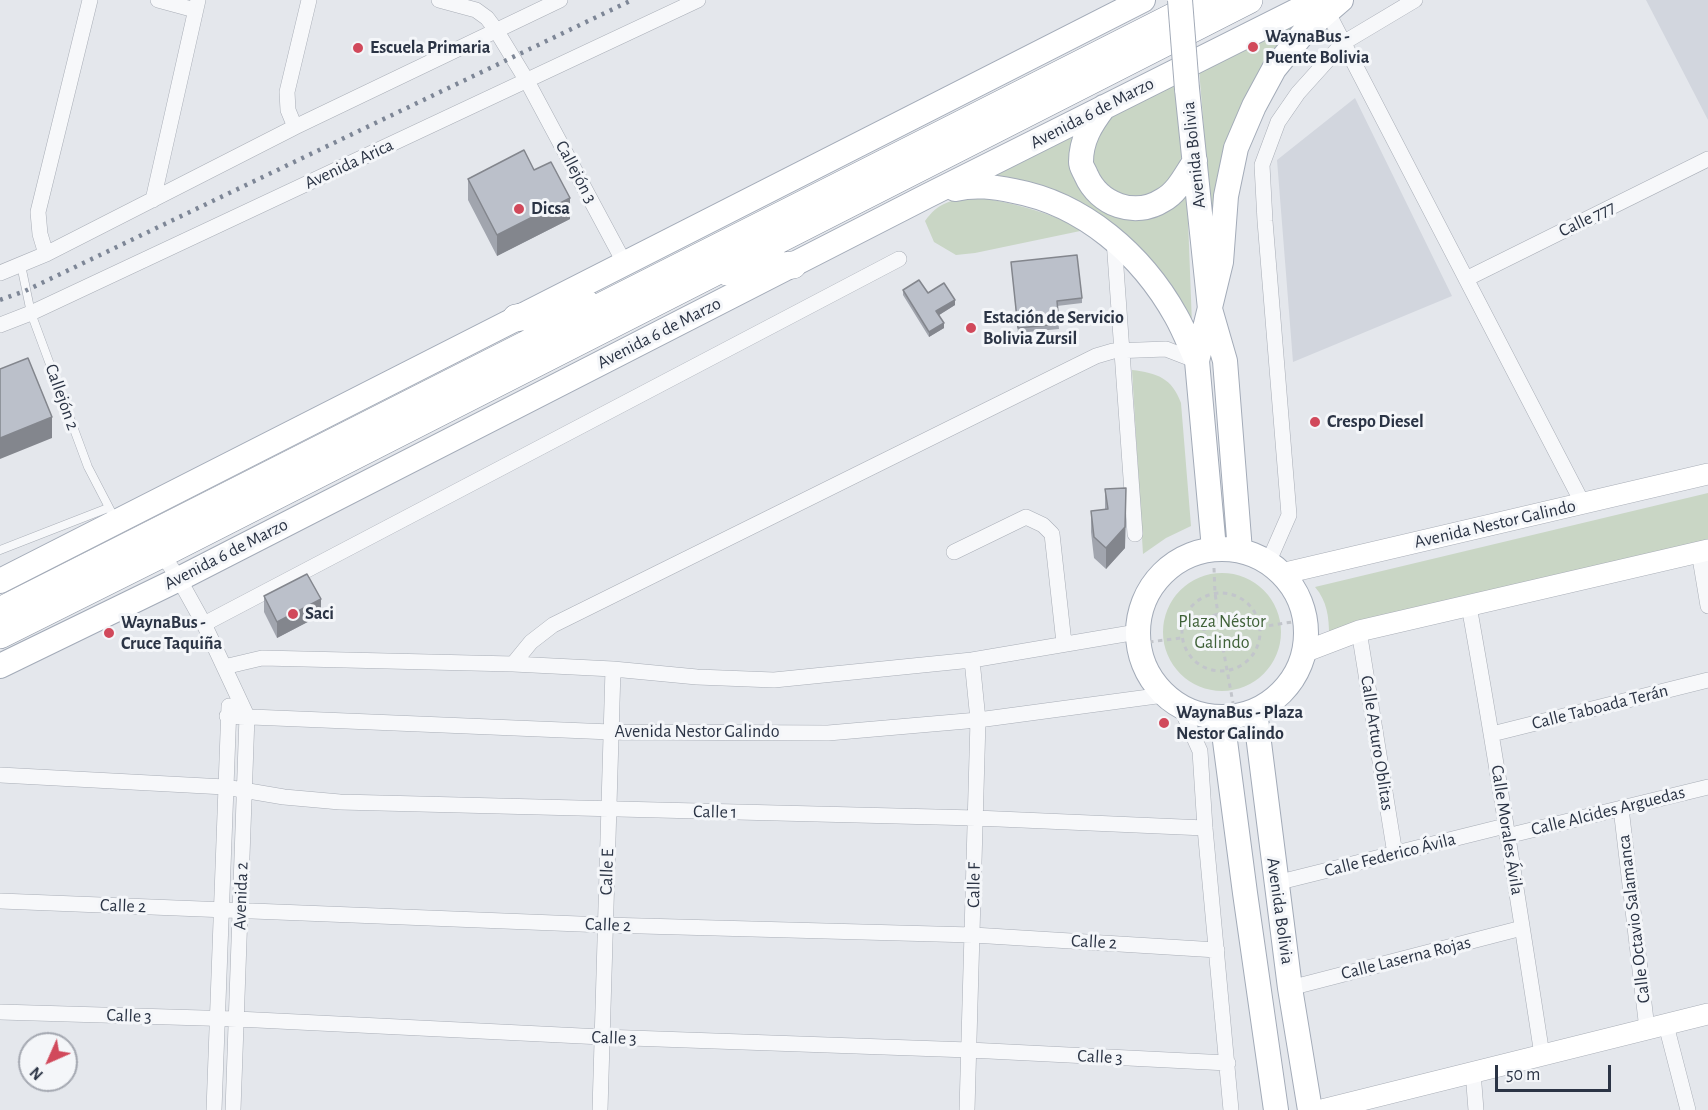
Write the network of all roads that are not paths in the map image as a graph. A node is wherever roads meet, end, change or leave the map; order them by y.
1 (90, 0) edge
2 (158, 0) edge
3 (309, 0) edge
4 (439, 0) edge
5 (560, 0) edge
6 (698, 0) edge
7 (1107, 0) edge
8 (1143, 0) edge
9 (1180, 0) edge
10 (1206, 0) edge
11 (1249, 0) edge
12 (1415, 0) edge
13 (1328, 4) edge
14 (196, 5) edge
15 (481, 6) edge
16 (496, 30) junction
17 (1071, 38) junction
18 (1343, 43) junction
19 (527, 81) junction
20 (1104, 107) junction
21 (295, 127) junction
22 (1708, 159) edge
23 (1195, 161) junction
24 (927, 196) junction
25 (153, 200) junction
26 (1114, 240) junction
27 (46, 254) junction
28 (899, 258) dead end
29 (625, 264) junction
30 (793, 265) junction
31 (21, 266) junction
32 (0, 273) edge
33 (711, 274) junction
34 (1466, 279) junction
35 (618, 298) junction
36 (1210, 309) junction
37 (31, 313) junction
38 (516, 318) junction
39 (0, 325) edge
40 (1122, 351) junction
41 (1197, 361) junction
42 (1708, 474) edge
43 (1583, 504) junction
44 (112, 516) junction
45 (1135, 534) dead end
46 (151, 548) junction
47 (1214, 549) junction
48 (0, 550) edge
49 (1240, 551) junction
50 (1704, 551) edge
51 (954, 552) dead end
52 (1275, 568) junction
53 (179, 579) junction
54 (0, 581) edge
55 (1469, 606) junction
56 (1708, 606) edge
57 (0, 611) edge
58 (204, 624) junction
59 (1359, 632) junction
60 (0, 634) edge
61 (1138, 638) junction
62 (1064, 643) junction
63 (1304, 652) junction
64 (972, 660) junction
65 (513, 664) junction
66 (0, 666) edge
67 (224, 667) junction
68 (613, 669) junction
69 (1708, 680) edge
70 (231, 685) junction
71 (1172, 700) junction
72 (1237, 715) junction
73 (227, 716) junction
74 (247, 716) junction
75 (978, 720) junction
76 (611, 732) junction
77 (1492, 734) junction
78 (0, 776) edge
79 (225, 787) junction
80 (1708, 787) edge
81 (244, 790) junction
82 (1621, 808) junction
83 (609, 809) junction
84 (975, 818) junction
85 (1205, 828) junction
86 (1506, 831) junction
87 (1395, 854) junction
88 (1276, 883) junction
89 (0, 901) edge
90 (221, 909) junction
91 (241, 910) junction
92 (605, 925) junction
93 (1522, 928) junction
94 (972, 935) junction
95 (1217, 950) junction
96 (1290, 988) junction
97 (0, 1012) edge
98 (1708, 1014) edge
99 (217, 1018) junction
100 (237, 1019) junction
101 (1657, 1027) junction
102 (602, 1037) junction
103 (969, 1050) junction
104 (1542, 1055) junction
105 (1228, 1063) junction
106 (1473, 1072) junction
107 (214, 1110) edge
108 (233, 1110) edge
109 (600, 1110) edge
110 (967, 1110) edge
111 (1231, 1110) edge
112 (1276, 1110) edge
113 (1310, 1110) edge
114 (1322, 1110) edge
115 (1476, 1110) edge
116 (1688, 1110) edge

1 - 27 street
2 - 14 street
3 - 21 street
4 - 15 street
5 - 16 street
6 - 19 street, Avenida Arica
7 - 17 main road
8 - 17 main road
9 - 23 main road, Avenida Bolivia, bridge
10 - 35 highway, Avenida 6 de Marzo
11 - 33 highway, Avenida 6 de Marzo
12 - 18 street
13 - 18 street
13 - 20 main road, Avenida 6 de Marzo
13 - 36 main road
14 - 25 street
15 - 16 street, Callejón 3
16 - 19 street, Callejón 3
16 - 21 street
17 - 29 main road
18 - 34 street
18 - 52 street
19 - 29 street, Callejón 3
19 - 37 street, Avenida Arica
20 - 23 main road
20 - 24 main road, Avenida 6 de Marzo
21 - 25 street
22 - 34 street, Calle 777
23 - 36 main road, Avenida Bolivia
24 - 26 main road
24 - 30 main road, Avenida 6 de Marzo
25 - 27 street
26 - 40 street
26 - 41 main road
27 - 31 street
28 - 58 street
29 - 38 main road
30 - 33 highway
30 - 53 main road, Avenida 6 de Marzo
31 - 32 street
31 - 37 lane, Callejón 2
33 - 46 highway, Avenida 6 de Marzo
34 - 43 street
35 - 38 highway
35 - 46 highway, Avenida 6 de Marzo
36 - 41 main road, Avenida Bolivia
36 - 49 main road, Avenida Bolivia
37 - 39 street, Avenida Arica
37 - 44 lane, Callejón 2
38 - 44 main road
40 - 41 street
40 - 45 street
40 - 65 street
41 - 47 main road, Avenida Bolivia
42 - 43 street, Avenida Nestor Galindo
43 - 52 street, Avenida Nestor Galindo
44 - 46 street, Avenida 2
44 - 48 lane
44 - 54 main road
46 - 53 street, Avenida 2
46 - 57 highway, Avenida 6 de Marzo
46 - 60 highway, Avenida 6 de Marzo
47 - 49 main road
47 - 61 main road
49 - 52 main road
50 - 55 street
50 - 56 street
51 - 62 street
52 - 63 main road
53 - 58 street, Avenida 2
53 - 66 main road, Avenida 6 de Marzo
55 - 59 street
55 - 77 street, Calle Morales Ávila
58 - 67 street, Avenida 2
59 - 63 street
59 - 87 street, Calle Arturo Oblitas
61 - 62 street
61 - 71 main road
62 - 64 street
63 - 72 main road
64 - 68 street
64 - 75 street, Calle F
65 - 67 street
65 - 68 street
67 - 70 street, Avenida 2
68 - 76 street, Calle E
69 - 77 street, Calle Taboada Terán
70 - 73 street, Avenida 2
70 - 74 street, Avenida 2
71 - 72 main road
71 - 75 street, Avenida Nestor Galindo
71 - 85 street
72 - 88 main road, Avenida Bolivia
72 - 112 main road, Avenida Bolivia
73 - 74 street, Avenida Nestor Galindo
73 - 79 street, Avenida 2
74 - 76 street, Avenida Nestor Galindo
74 - 81 street, Avenida 2
75 - 76 street, Avenida Nestor Galindo
75 - 84 street, Calle F
76 - 83 street, Calle E
77 - 86 street, Calle Morales Ávila
78 - 79 street, Calle 1
79 - 81 street, Calle 1
79 - 90 street, Avenida 2
80 - 82 street, Calle Alcides Arguedas
81 - 83 street, Calle 1
81 - 91 street, Avenida 2
82 - 86 street, Calle Alcides Arguedas
82 - 101 street, Calle Octavio Salamanca
83 - 84 street, Calle 1
83 - 92 street, Calle E
84 - 85 street, Calle 1
84 - 94 street, Calle F
85 - 95 street
86 - 87 street, Calle Federico Ávila
86 - 93 street, Calle Morales Ávila
87 - 88 street, Calle Federico Ávila
88 - 96 main road, Avenida Bolivia
89 - 90 street, Calle 2
90 - 91 street, Calle 2
90 - 99 street, Avenida 2
91 - 92 street, Calle 2
91 - 100 street, Avenida 2
92 - 94 street, Calle 2
92 - 102 street, Calle E
93 - 96 street, Calle Laserna Rojas
93 - 104 street, Calle Morales Ávila
94 - 95 street, Calle 2
94 - 103 street, Calle F
95 - 105 street
96 - 113 main road, Avenida Bolivia
97 - 99 street, Calle 3
98 - 101 street
99 - 100 street, Calle 3
99 - 107 street, Avenida 2
100 - 102 street, Calle 3
100 - 108 street, Avenida 2
101 - 104 street
101 - 116 street, Calle Octavio Salamanca
102 - 103 street, Calle 3
102 - 109 street, Calle E
103 - 105 street, Calle 3
103 - 110 street, Calle F
104 - 106 street
105 - 111 street
106 - 114 street
106 - 115 street

